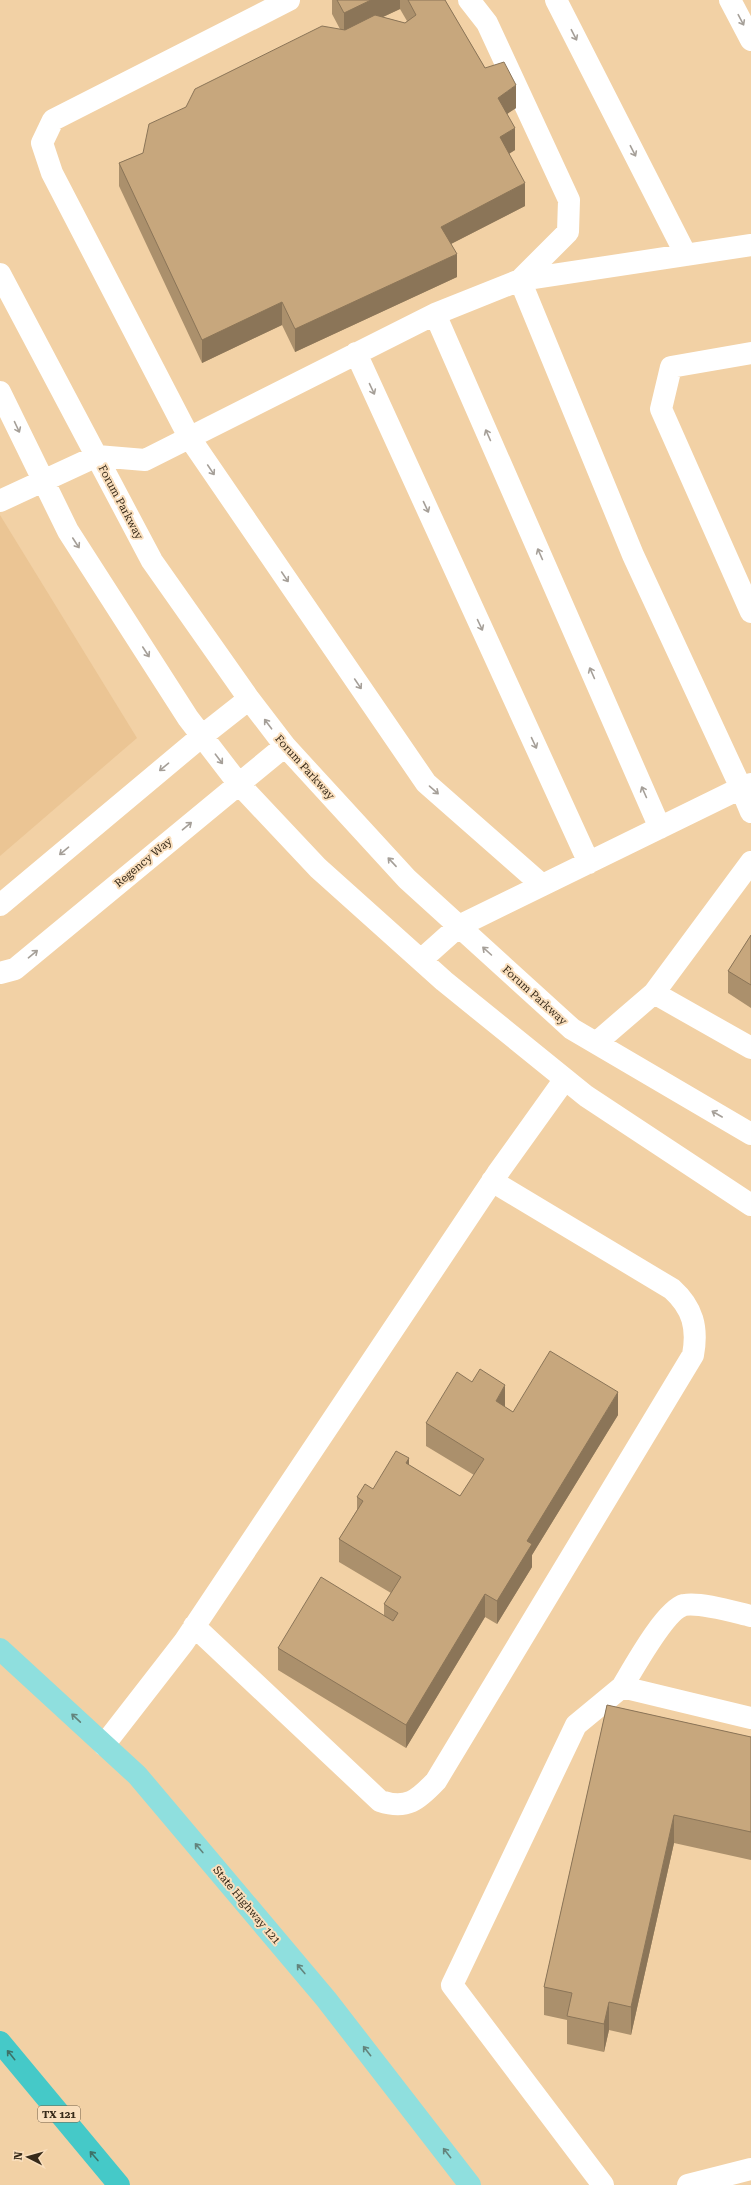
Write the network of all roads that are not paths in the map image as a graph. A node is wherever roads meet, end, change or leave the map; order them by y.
1 (289, 0) edge
2 (469, 0) edge
3 (556, 0) edge
4 (730, 0) edge
5 (751, 40) edge
6 (751, 245) edge
7 (686, 255) junction
8 (0, 274) edge
9 (520, 280) junction
10 (435, 314) junction
11 (356, 353) junction
12 (751, 353) edge
13 (0, 392) edge
14 (189, 438) junction
15 (97, 456) junction
16 (42, 481) junction
17 (0, 501) edge
18 (751, 612) edge
19 (249, 699) junction
20 (202, 736) junction
21 (285, 746) junction
22 (238, 784) junction
23 (746, 786) edge
24 (751, 812) edge
25 (660, 828) junction
26 (751, 862) edge
27 (589, 863) junction
28 (542, 885) junction
29 (0, 904) edge
30 (459, 926) junction
31 (421, 960) junction
32 (0, 973) edge
33 (654, 993) junction
34 (596, 1043) junction
35 (751, 1048) edge
36 (565, 1079) junction
37 (751, 1134) edge
38 (492, 1181) junction
39 (751, 1205) edge
40 (751, 1616) edge
41 (194, 1626) junction
42 (0, 1649) edge
43 (622, 1687) junction
44 (751, 1718) edge
45 (104, 1745) junction
46 (0, 2042) edge
47 (751, 2169) edge
48 (119, 2185) edge
49 (470, 2185) edge
50 (603, 2185) edge
51 (688, 2185) edge

1 - 14 street
2 - 9 street
3 -> 7 street
4 -> 5 street
6 - 7 street
7 - 9 street
8 - 15 street, Forum Parkway
9 - 10 street
9 - 23 street
10 - 11 street
25 -> 10 street
11 - 14 street
11 -> 27 street
12 - 18 street
13 -> 16 street
14 - 15 street
14 -> 28 street
15 - 16 street
15 - 19 street, Forum Parkway
16 - 17 street
16 -> 20 street
19 - 20 street
21 -> 19 street, Forum Parkway
20 -> 22 street
20 -> 29 street
21 - 22 street, Regency Way
30 -> 21 street, Forum Parkway
22 - 31 street
32 -> 22 street, Regency Way
23 - 24 street
23 - 25 street
25 - 27 street
26 - 33 street
27 - 28 street
28 - 30 street
30 - 31 street
34 -> 30 street, Forum Parkway
31 - 36 street
33 - 34 street
33 - 35 street
37 -> 34 street, Forum Parkway
36 - 38 street
36 - 39 street
38 - 41 street
38 - 41 street
40 - 43 street
41 - 45 street
45 -> 42 main road, State Highway 121
43 - 44 street
43 - 50 street
49 -> 45 main road, State Highway 121
48 -> 46 highway, TX 121
47 - 51 street

